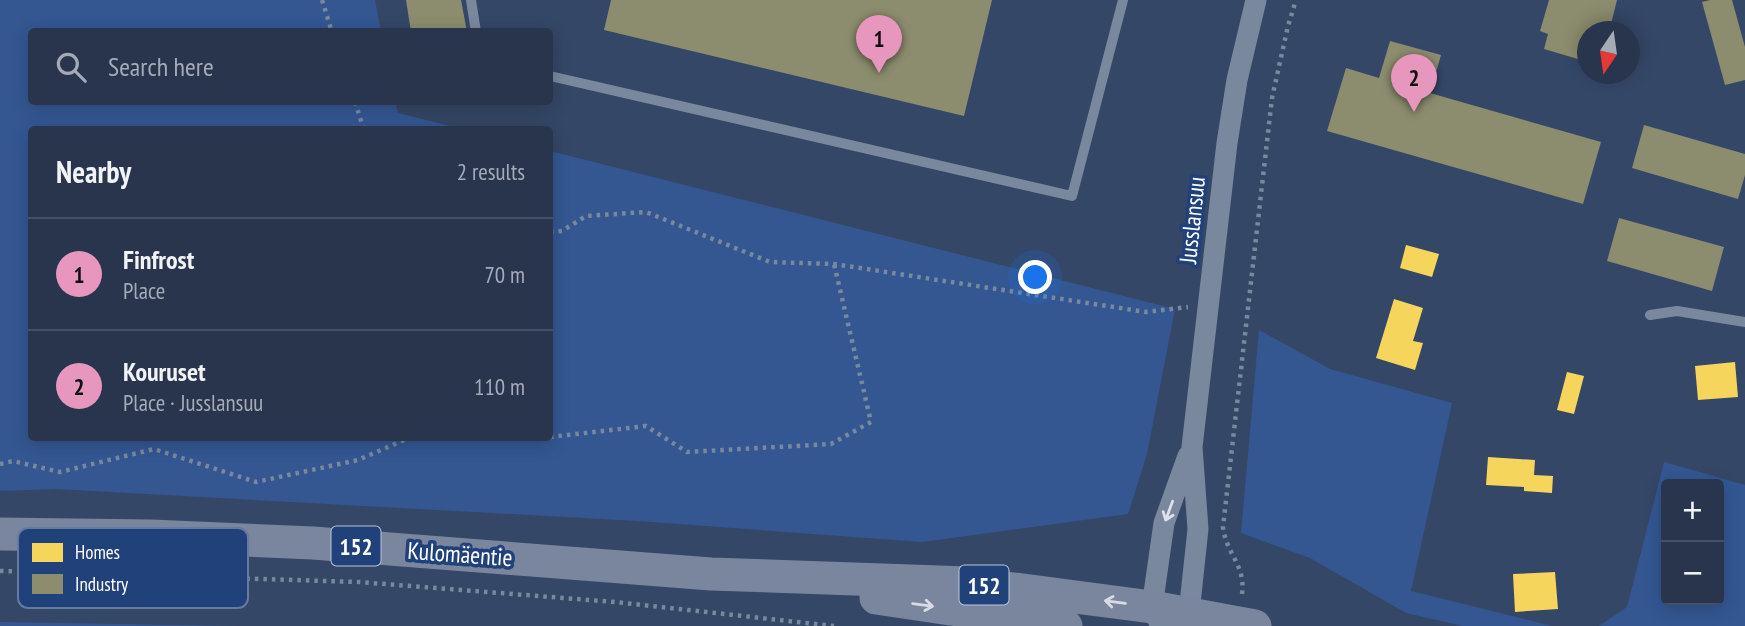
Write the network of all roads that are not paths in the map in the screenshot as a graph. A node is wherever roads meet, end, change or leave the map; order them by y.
1 (471, 0) edge
2 (1123, 0) edge
3 (1256, 0) edge
4 (476, 28) edge
5 (553, 77) edge
6 (1650, 314) dead end
7 (1745, 322) edge
8 (1192, 447) junction
9 (0, 534) edge
10 (18, 534) edge
11 (248, 540) edge
12 (710, 573) junction
13 (1170, 618) edge
14 (1246, 624) edge
15 (1066, 626) edge

1 - 4 lane
2 - 5 lane
3 - 8 street, Jusslansuu
6 - 7 lane
8 - 13 street, Jusslansuu
8 -> 13 street, Jusslansuu
9 - 10 main road, Kulomäentie / 152
11 - 12 main road, Kulomäentie / 152
13 -> 12 main road, Kulomäentie / 152
12 -> 15 main road, Kulomäentie / 152
13 - 14 main road, Kulomäentie / 152

